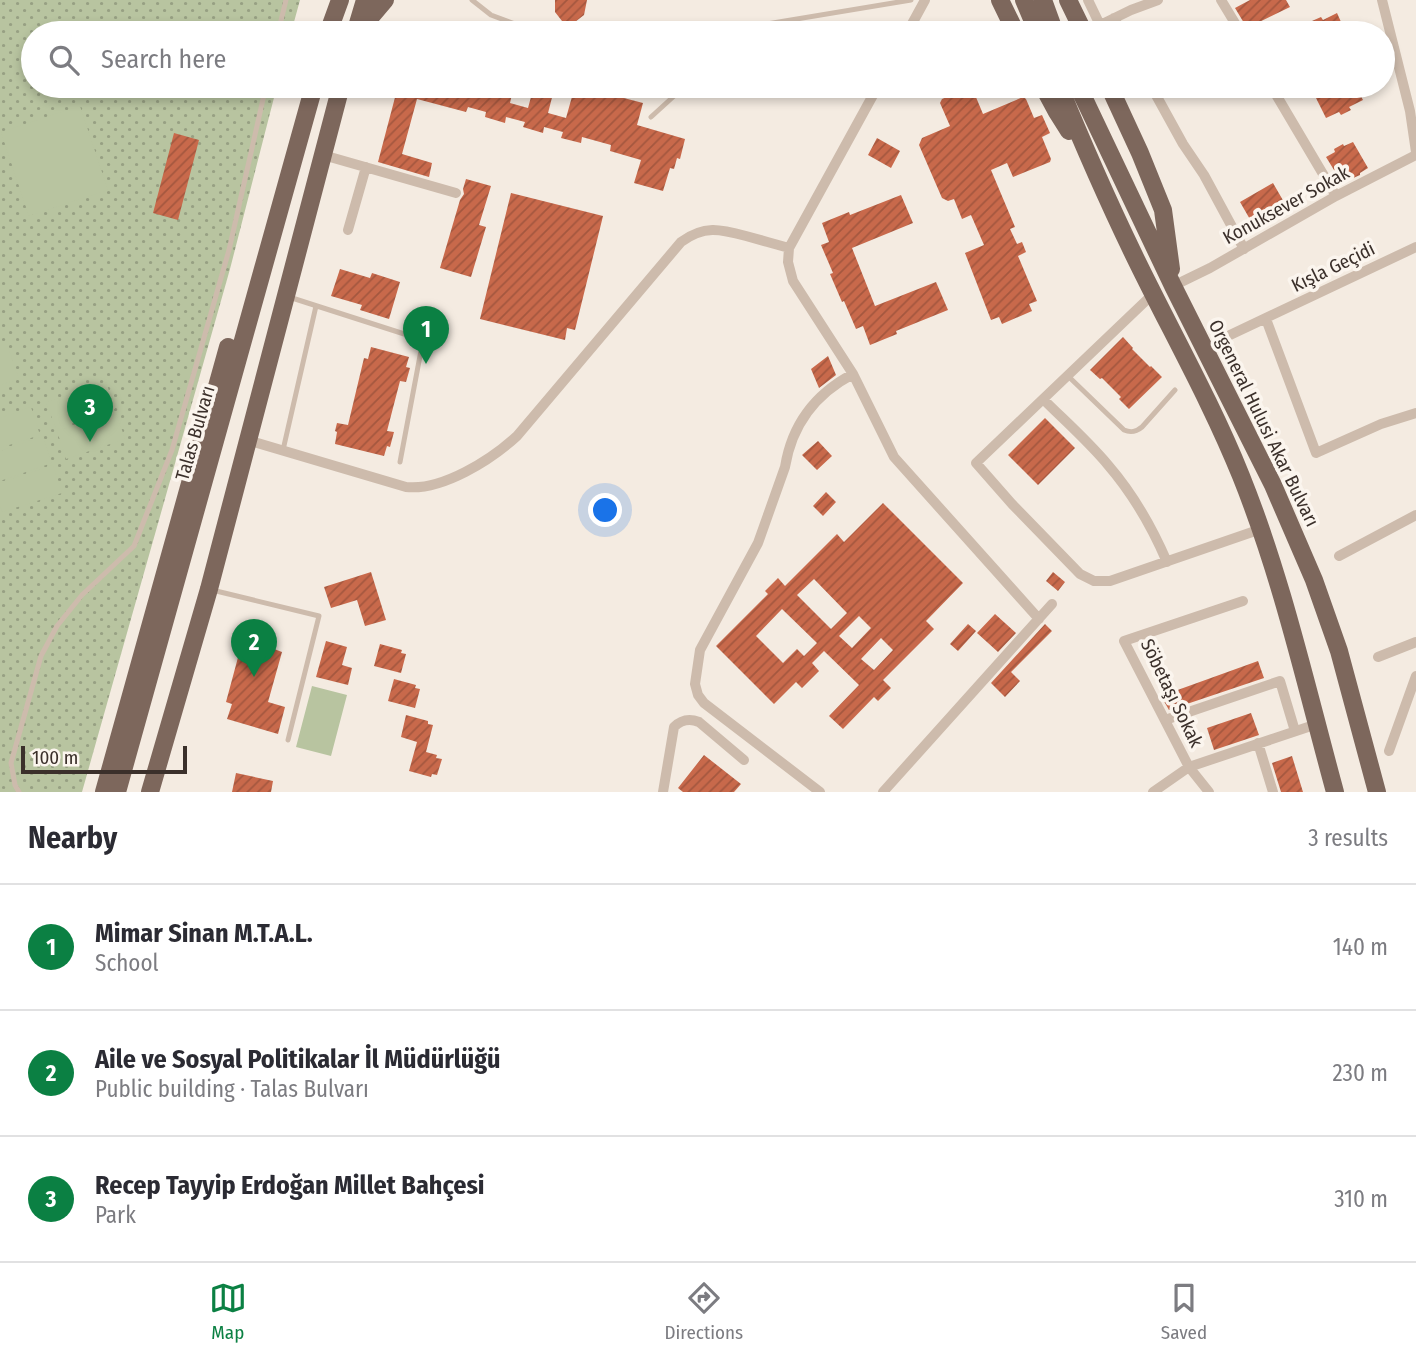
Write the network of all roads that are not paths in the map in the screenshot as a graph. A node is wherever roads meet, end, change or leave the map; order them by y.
1 (286, 0) edge
2 (337, 0) edge
3 (365, 0) edge
4 (385, 0) edge
5 (472, 0) edge
6 (911, 0) edge
7 (925, 0) edge
8 (1000, 0) edge
9 (1024, 0) edge
10 (1043, 0) edge
11 (1068, 0) edge
12 (1087, 0) edge
13 (1158, 0) edge
14 (1222, 0) edge
15 (1382, 0) edge
16 (1114, 18) junction
17 (281, 21) edge
18 (332, 21) edge
19 (359, 21) edge
20 (367, 21) edge
21 (507, 21) edge
22 (793, 21) edge
23 (914, 21) edge
24 (1010, 21) edge
25 (1033, 21) edge
26 (1051, 21) edge
27 (1083, 21) edge
28 (1088, 21) edge
29 (1108, 21) edge
30 (1116, 21) edge
31 (1234, 21) edge
32 (1388, 21) edge
33 (1395, 46) edge
34 (264, 98) edge
35 (311, 98) edge
36 (338, 98) edge
37 (672, 98) edge
38 (871, 98) edge
39 (1049, 98) edge
40 (1064, 98) edge
41 (1084, 98) edge
42 (1115, 98) edge
43 (1158, 98) edge
44 (1278, 98) edge
45 (1413, 109) edge
46 (651, 117) dead end
47 (302, 129) junction
48 (1416, 154) edge
49 (323, 155) junction
50 (1092, 166) junction
51 (366, 167) junction
52 (456, 192) dead end
53 (1336, 196) junction
54 (348, 230) dead end
55 (1416, 247) edge
56 (789, 248) junction
57 (1244, 249) junction
58 (1174, 286) junction
59 (1154, 293) junction
60 (286, 297) junction
61 (316, 306) junction
62 (1266, 319) junction
63 (1230, 335) dead end
64 (853, 374) junction
65 (1068, 376) junction
66 (1175, 390) dead end
67 (1043, 399) junction
68 (1416, 413) edge
69 (247, 440) junction
70 (283, 450) junction
71 (400, 462) dead end
72 (1416, 515) edge
73 (1261, 529) junction
74 (1339, 556) dead end
75 (1167, 562) junction
76 (209, 589) junction
77 (1243, 601) dead end
78 (1052, 604) dead end
79 (1039, 619) junction
80 (1416, 642) edge
81 (1378, 657) dead end
82 (1416, 676) edge
83 (1165, 720) junction
84 (1317, 724) junction
85 (1295, 731) junction
86 (288, 740) dead end
87 (1258, 743) junction
88 (1389, 751) dead end
89 (744, 760) dead end
90 (1189, 767) junction
91 (19, 792) edge
92 (104, 792) edge
93 (117, 792) edge
94 (150, 792) edge
95 (663, 792) edge
96 (820, 792) edge
97 (883, 792) edge
98 (1153, 792) edge
99 (1209, 792) edge
100 (1273, 792) edge
101 (1335, 792) edge
102 (1377, 792) edge

1 - 17 lane
2 - 18 main road
3 - 19 main road
4 - 20 main road
5 - 21 lane
6 - 22 lane
7 - 23 street
8 - 24 main road
9 - 25 main road
10 - 26 main road
11 - 27 main road
12 - 28 street
13 - 16 street
14 - 31 street
15 - 32 street
16 - 29 street
16 - 30 street
33 - 45 street
34 - 91 lane
35 - 47 main road, Talas Bulvarı
36 - 49 main road
37 - 46 lane
38 - 56 street
39 - 50 main road
40 - 50 main road
41 - 58 main road, Orgeneral Hulusi Akar Bulvarı
42 - 58 main road
43 - 57 street
44 - 53 street
45 - 48 street
47 - 92 main road
47 - 93 main road, Talas Bulvarı
48 - 53 street, Konuksever Sokak
49 - 51 street
49 - 60 main road
50 - 59 main road
51 - 52 street
51 - 54 street
53 - 57 street, Konuksever Sokak
55 - 62 street, Kışla Geçidi
56 - 64 street
56 - 70 street
57 - 58 street, Konuksever Sokak
58 - 102 main road, Orgeneral Hulusi Akar Bulvarı
59 - 65 street
59 - 73 main road
60 - 61 lane
60 - 69 main road
61 - 70 lane
61 - 71 lane
62 - 63 street, Kışla Geçidi
62 - 68 street
64 - 79 street
64 - 96 street
65 - 66 lane
65 - 67 street
67 - 75 street
67 - 75 street
69 - 70 street
69 - 76 main road
72 - 74 street
73 - 75 street
73 - 84 main road
76 - 86 lane
76 - 94 main road
77 - 83 street, Söbetaşı Sokak
78 - 79 street
79 - 97 street
80 - 81 street
82 - 88 street
83 - 85 street
83 - 90 street, Söbetaşı Sokak
84 - 85 street
84 - 101 main road
85 - 87 street
87 - 90 street
87 - 100 street
89 - 95 street
90 - 98 street
90 - 99 street, Söbetaşı Sokak

